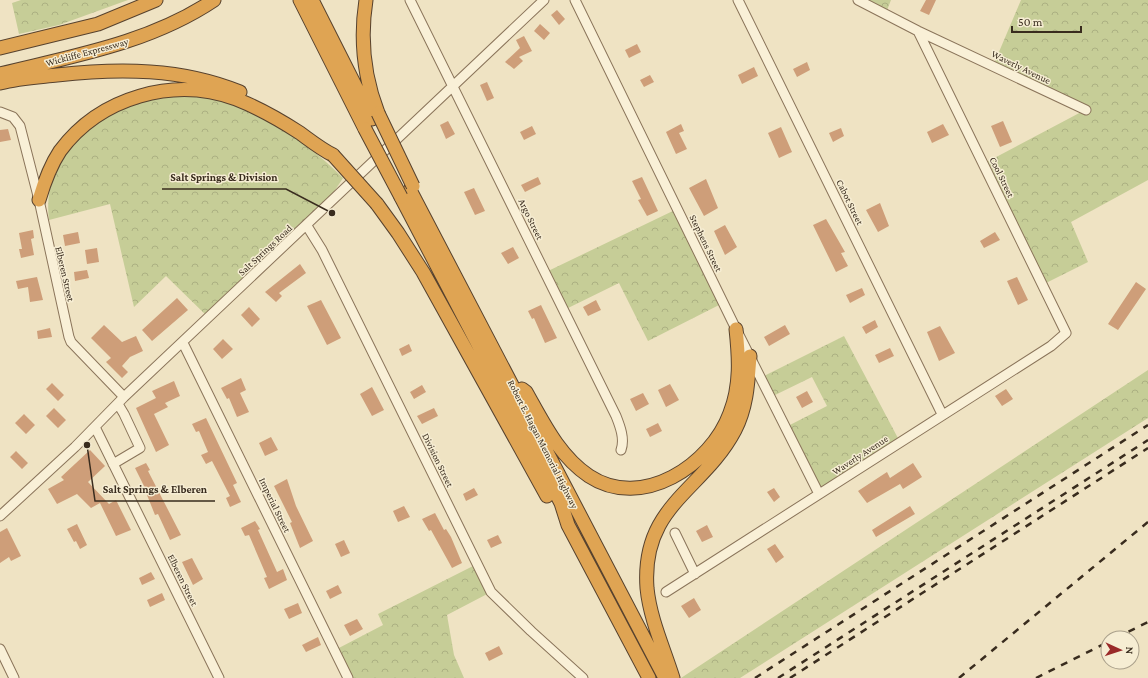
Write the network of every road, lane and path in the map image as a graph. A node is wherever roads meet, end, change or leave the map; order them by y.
1 (138, 0) edge
2 (156, 0) edge
3 (214, 0) edge
4 (300, 0) edge
5 (312, 0) edge
6 (366, 0) edge
7 (410, 0) edge
8 (544, 0) edge
9 (575, 0) edge
10 (738, 0) edge
11 (858, 0) edge
12 (918, 31) junction
13 (63, 33) junction
14 (0, 48) edge
15 (0, 74) edge
16 (0, 83) edge
17 (453, 86) junction
18 (1086, 110) dead end
19 (0, 112) edge
20 (372, 120) junction
21 (333, 155) junction
22 (408, 191) junction
23 (39, 200) junction
24 (307, 226) junction
25 (736, 329) junction
26 (1066, 334) joint
27 (183, 343) junction
28 (750, 356) junction
29 (510, 381) junction
30 (124, 397) junction
31 (118, 404) junction
32 (942, 414) junction
33 (94, 427) junction
34 (621, 450) dead end
35 (113, 464) junction
36 (819, 494) junction
37 (0, 516) edge
38 (568, 525) junction
39 (675, 533) dead end
40 (695, 574) junction
41 (666, 592) dead end
42 (0, 649) edge
43 (14, 678) edge
44 (219, 678) edge
45 (348, 678) edge
46 (583, 678) edge
47 (649, 678) edge
48 (670, 678) edge

1 - 13 highway
2 - 13 highway
3 - 15 highway, Wickliffe Expressway
4 - 20 highway
5 - 20 highway
6 - 20 highway
7 - 17 street, Argo Street
8 - 17 street, Salt Springs Road
9 - 25 street, Stephens Street
10 - 32 street, Cabot Street
11 - 12 street, Waverly Avenue
12 - 18 street, Waverly Avenue
12 - 26 street, Cool Street
13 - 14 highway
16 - 21 highway
17 - 24 street, Salt Springs Road
17 - 34 street, Argo Street
19 - 23 street, Elberen Street
20 - 22 highway, bridge
20 - 22 highway, bridge
21 - 23 highway
21 - 38 highway, bridge
22 - 29 highway, Robert E. Hagan Memorial Highway
22 - 38 highway
23 - 30 street, Elberen Street
24 - 27 street, Salt Springs Road
24 - 46 street, Division Street
25 - 28 street, Stephens Street
25 - 29 highway
26 - 32 street, Waverly Avenue
27 - 30 street, Salt Springs Road
27 - 45 street, Imperial Street
28 - 36 street, Stephens Street
28 - 48 highway
29 - 48 highway, Robert E. Hagan Memorial Highway
30 - 31 street, Salt Springs Road
31 - 33 street, Salt Springs Road
31 - 35 street
32 - 36 street, Waverly Avenue
33 - 35 street, Elberen Street
33 - 37 street, Salt Springs Road
35 - 44 street, Elberen Street
36 - 40 street, Waverly Avenue
38 - 47 highway, Robert E. Hagan Memorial Highway
39 - 40 street
40 - 41 street, Waverly Avenue
42 - 43 street

